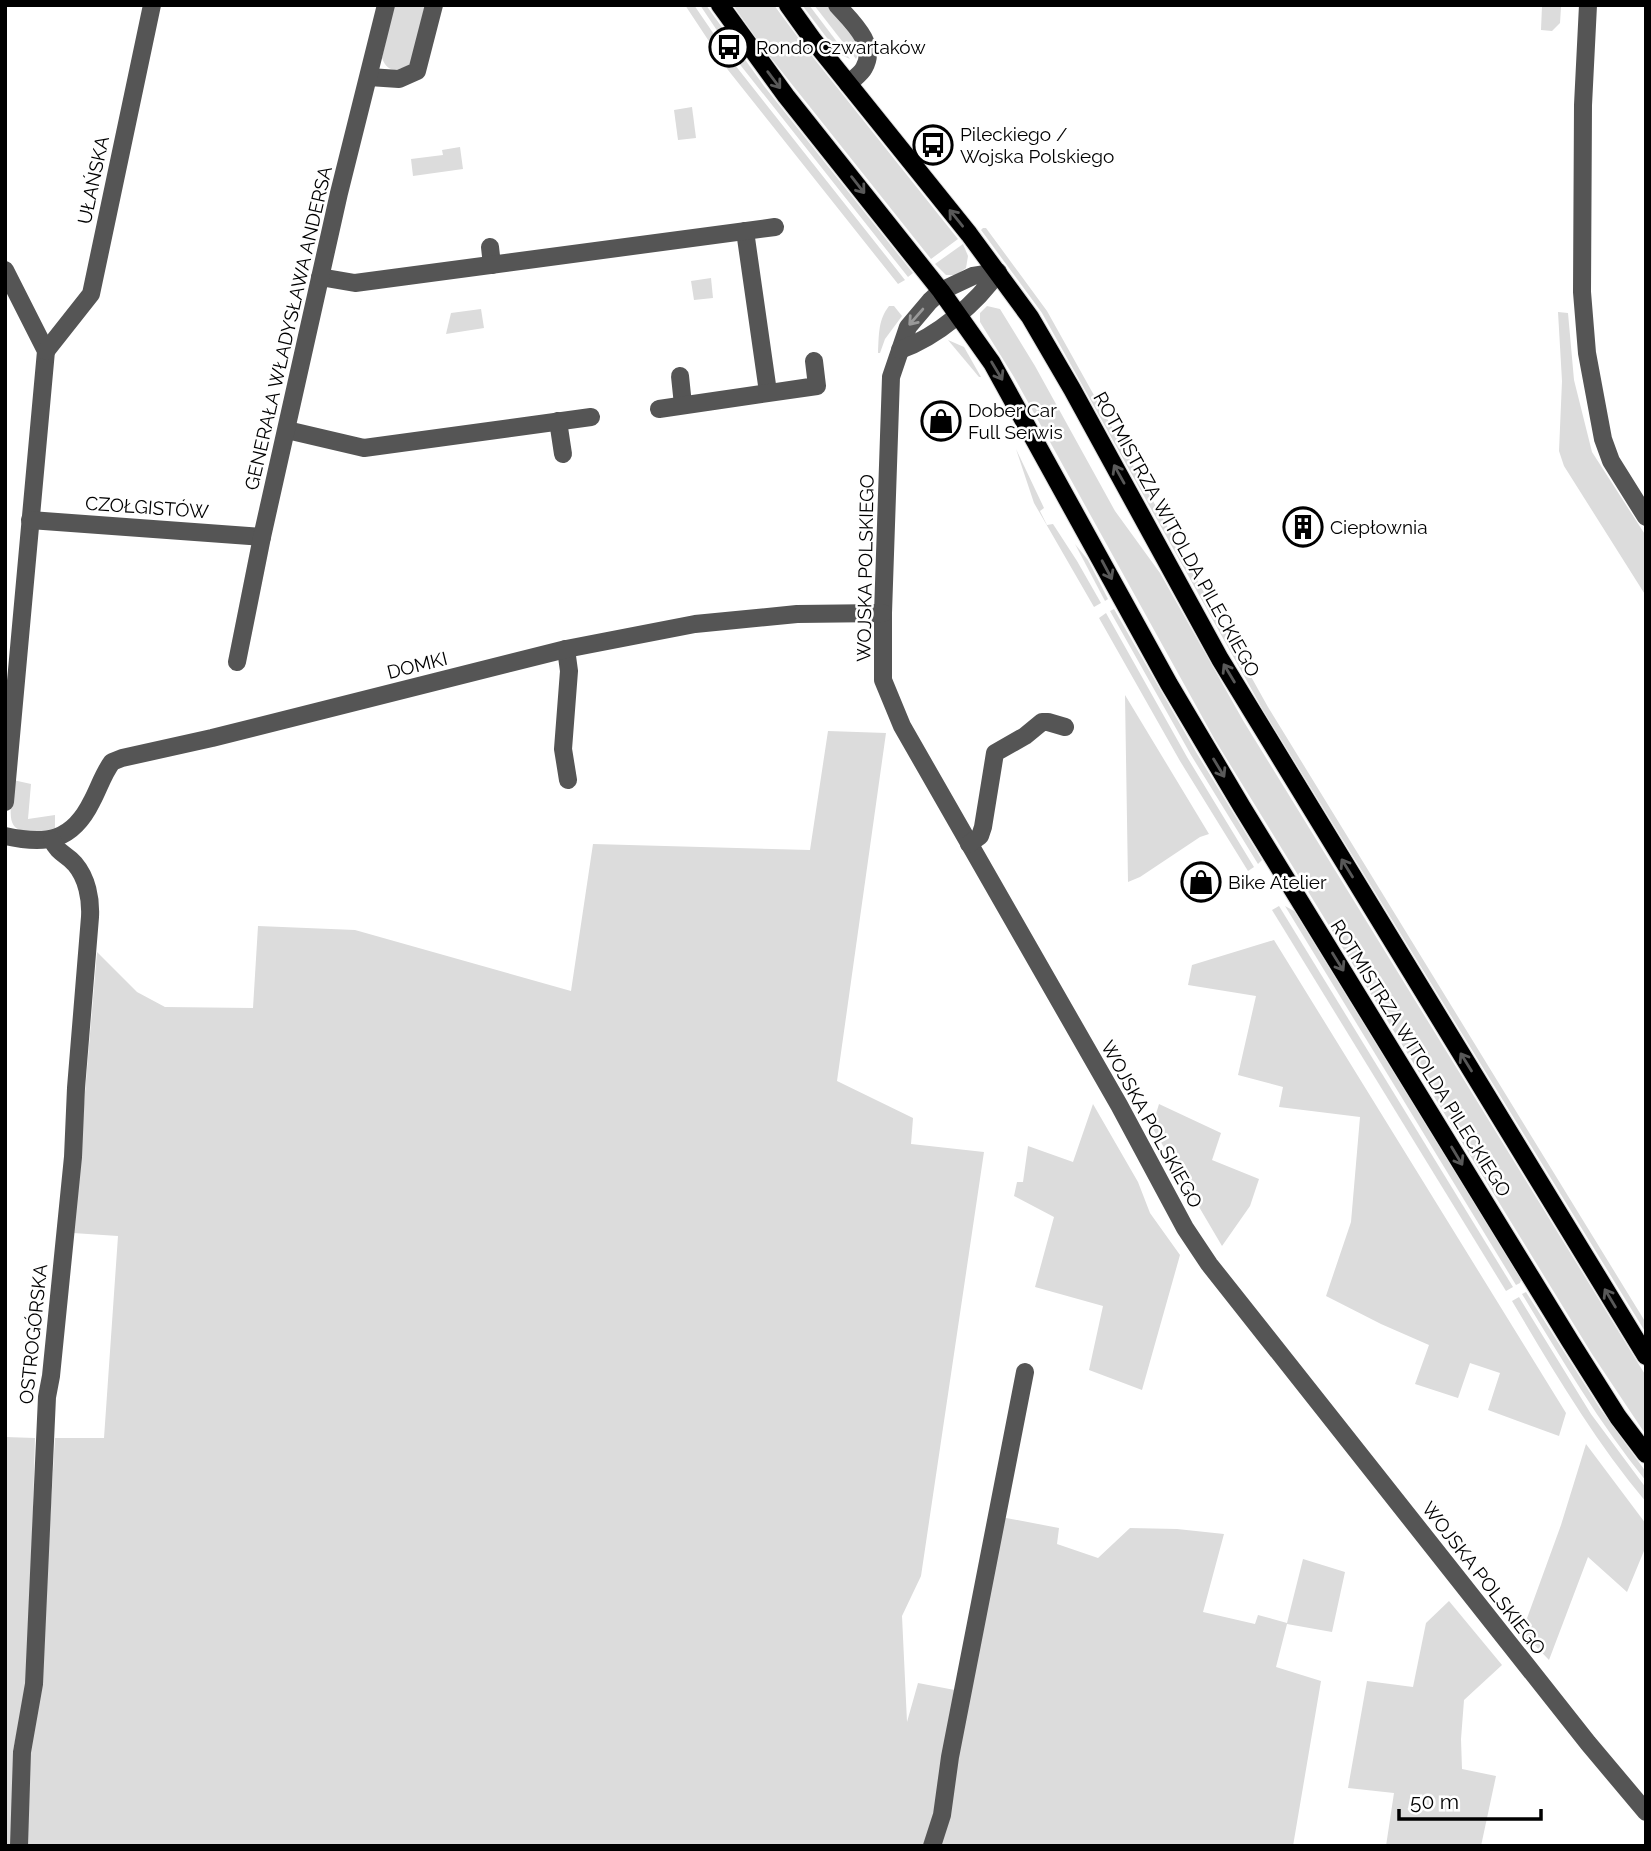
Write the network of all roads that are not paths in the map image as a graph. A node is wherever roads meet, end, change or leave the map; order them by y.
1 (152, 5) edge
2 (386, 5) edge
3 (434, 5) edge
4 (720, 5) edge
5 (788, 5) edge
6 (837, 5) edge
7 (1588, 5) edge
8 (369, 78) junction
9 (848, 83) junction
10 (775, 227) dead end
11 (745, 231) junction
12 (5, 270) edge
13 (998, 272) junction
14 (320, 277) junction
15 (941, 291) junction
16 (959, 315) junction
17 (900, 349) junction
18 (46, 351) junction
19 (814, 361) dead end
20 (680, 376) dead end
21 (768, 392) junction
22 (683, 405) junction
23 (659, 409) dead end
24 (591, 417) dead end
25 (558, 421) junction
26 (287, 430) junction
27 (563, 454) dead end
28 (1646, 517) edge
29 (30, 520) junction
30 (262, 537) junction
31 (883, 613) junction
32 (566, 649) junction
33 (237, 662) dead end
34 (1065, 727) dead end
35 (568, 780) dead end
36 (5, 802) edge
37 (5, 836) edge
38 (52, 840) junction
39 (969, 844) junction
40 (1646, 1356) edge
41 (1025, 1371) dead end
42 (1646, 1454) edge
43 (1646, 1812) edge
44 (19, 1846) edge
45 (932, 1846) edge

1 - 18 street, UŁAŃSKA
2 - 8 street, GENERAŁA WŁADYSŁAWA ANDERSA
3 - 8 street
4 -> 15 main road
5 - 9 main road
6 - 9 street
7 - 28 street
8 - 14 street, GENERAŁA WŁADYSŁAWA ANDERSA
13 -> 9 main road
10 - 11 street
11 - 14 street
11 - 21 street
12 - 18 street
13 - 15 street, WOJSKA POLSKIEGO
13 - 16 street
40 -> 13 main road, ROTMISTRZA WITOLDA PILECKIEGO
14 - 26 street, GENERAŁA WŁADYSŁAWA ANDERSA
15 - 16 main road
15 -> 17 street, WOJSKA POLSKIEGO
16 - 17 street
16 -> 42 main road, ROTMISTRZA WITOLDA PILECKIEGO
17 - 31 street, WOJSKA POLSKIEGO
18 - 29 street
19 - 21 street
20 - 22 street
21 - 22 street
22 - 23 street
24 - 25 street
25 - 26 street
25 - 27 street
26 - 30 street, GENERAŁA WŁADYSŁAWA ANDERSA
29 - 30 street, CZOŁGISTÓW
29 - 36 street
30 - 33 street, GENERAŁA WŁADYSŁAWA ANDERSA
31 - 32 street, DOMKI
31 - 39 street, WOJSKA POLSKIEGO
32 - 35 street
32 - 38 street, DOMKI
34 - 39 street
37 - 38 street
38 - 44 street, OSTROGÓRSKA
39 - 43 street, WOJSKA POLSKIEGO
41 - 45 street

